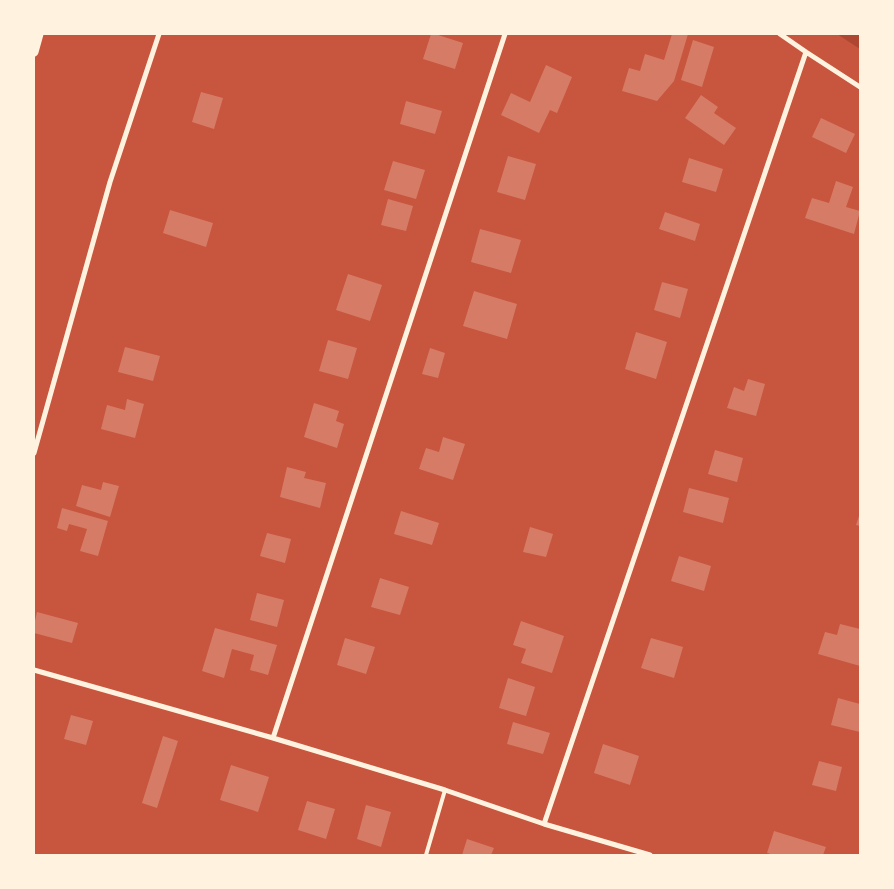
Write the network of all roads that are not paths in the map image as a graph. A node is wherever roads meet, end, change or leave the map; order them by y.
1 (39, 34) edge
2 (159, 34) edge
3 (504, 34) edge
4 (780, 34) edge
5 (34, 52) edge
6 (806, 52) junction
7 (860, 87) edge
8 (34, 453) edge
9 (34, 670) edge
10 (273, 738) junction
11 (445, 790) junction
12 (544, 824) junction
13 (426, 855) edge
14 (650, 855) edge

1 - 5 street
2 - 8 street
3 - 10 street
4 - 6 street
6 - 7 street
6 - 12 street
9 - 10 street
10 - 11 street
11 - 12 street
11 - 13 lane
12 - 14 street

